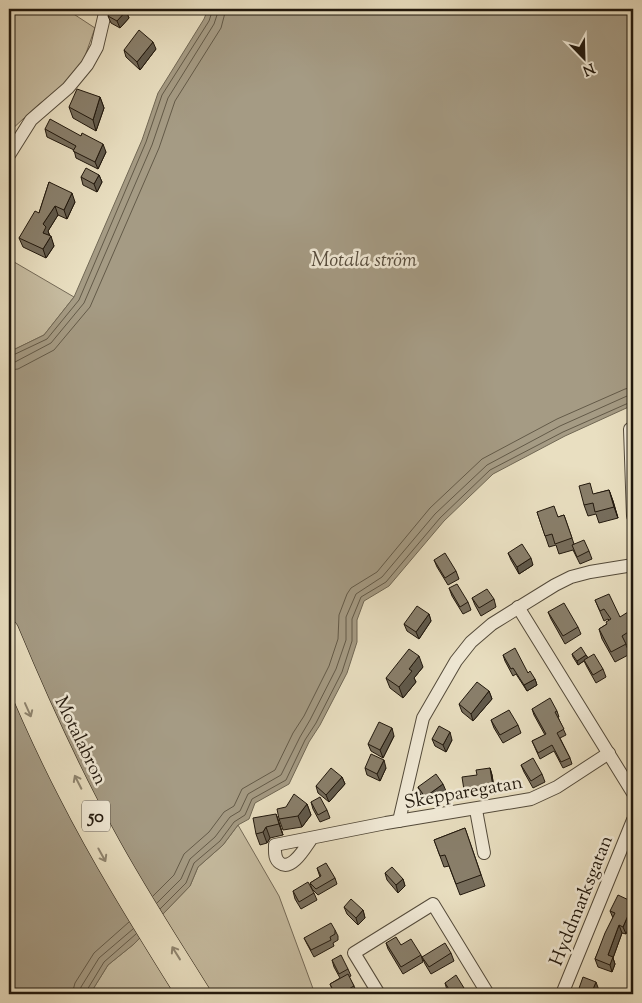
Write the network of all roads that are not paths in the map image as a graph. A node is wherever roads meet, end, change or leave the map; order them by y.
1 (106, 9) edge
2 (9, 155) edge
3 (630, 429) dead end
4 (633, 516) edge
5 (633, 565) edge
6 (518, 607) junction
7 (9, 629) edge
8 (9, 666) edge
9 (609, 753) junction
10 (633, 793) edge
11 (476, 810) junction
12 (633, 820) edge
13 (399, 821) junction
14 (312, 838) dead end
15 (484, 853) dead end
16 (185, 994) edge
17 (202, 994) edge
18 (379, 994) edge
19 (488, 994) edge
20 (562, 994) edge

1 - 2 street
3 - 4 street
5 - 6 street
6 - 9 street
6 - 13 street
17 -> 7 highway, Motalabron / 50
8 -> 16 highway, Motalabron / 50
9 - 10 street
9 - 11 street, Skepparegatan
11 - 13 street, Skepparegatan
11 - 15 street
12 - 20 street, Hyddmarksgatan
13 - 14 street, Skepparegatan
18 - 19 street

